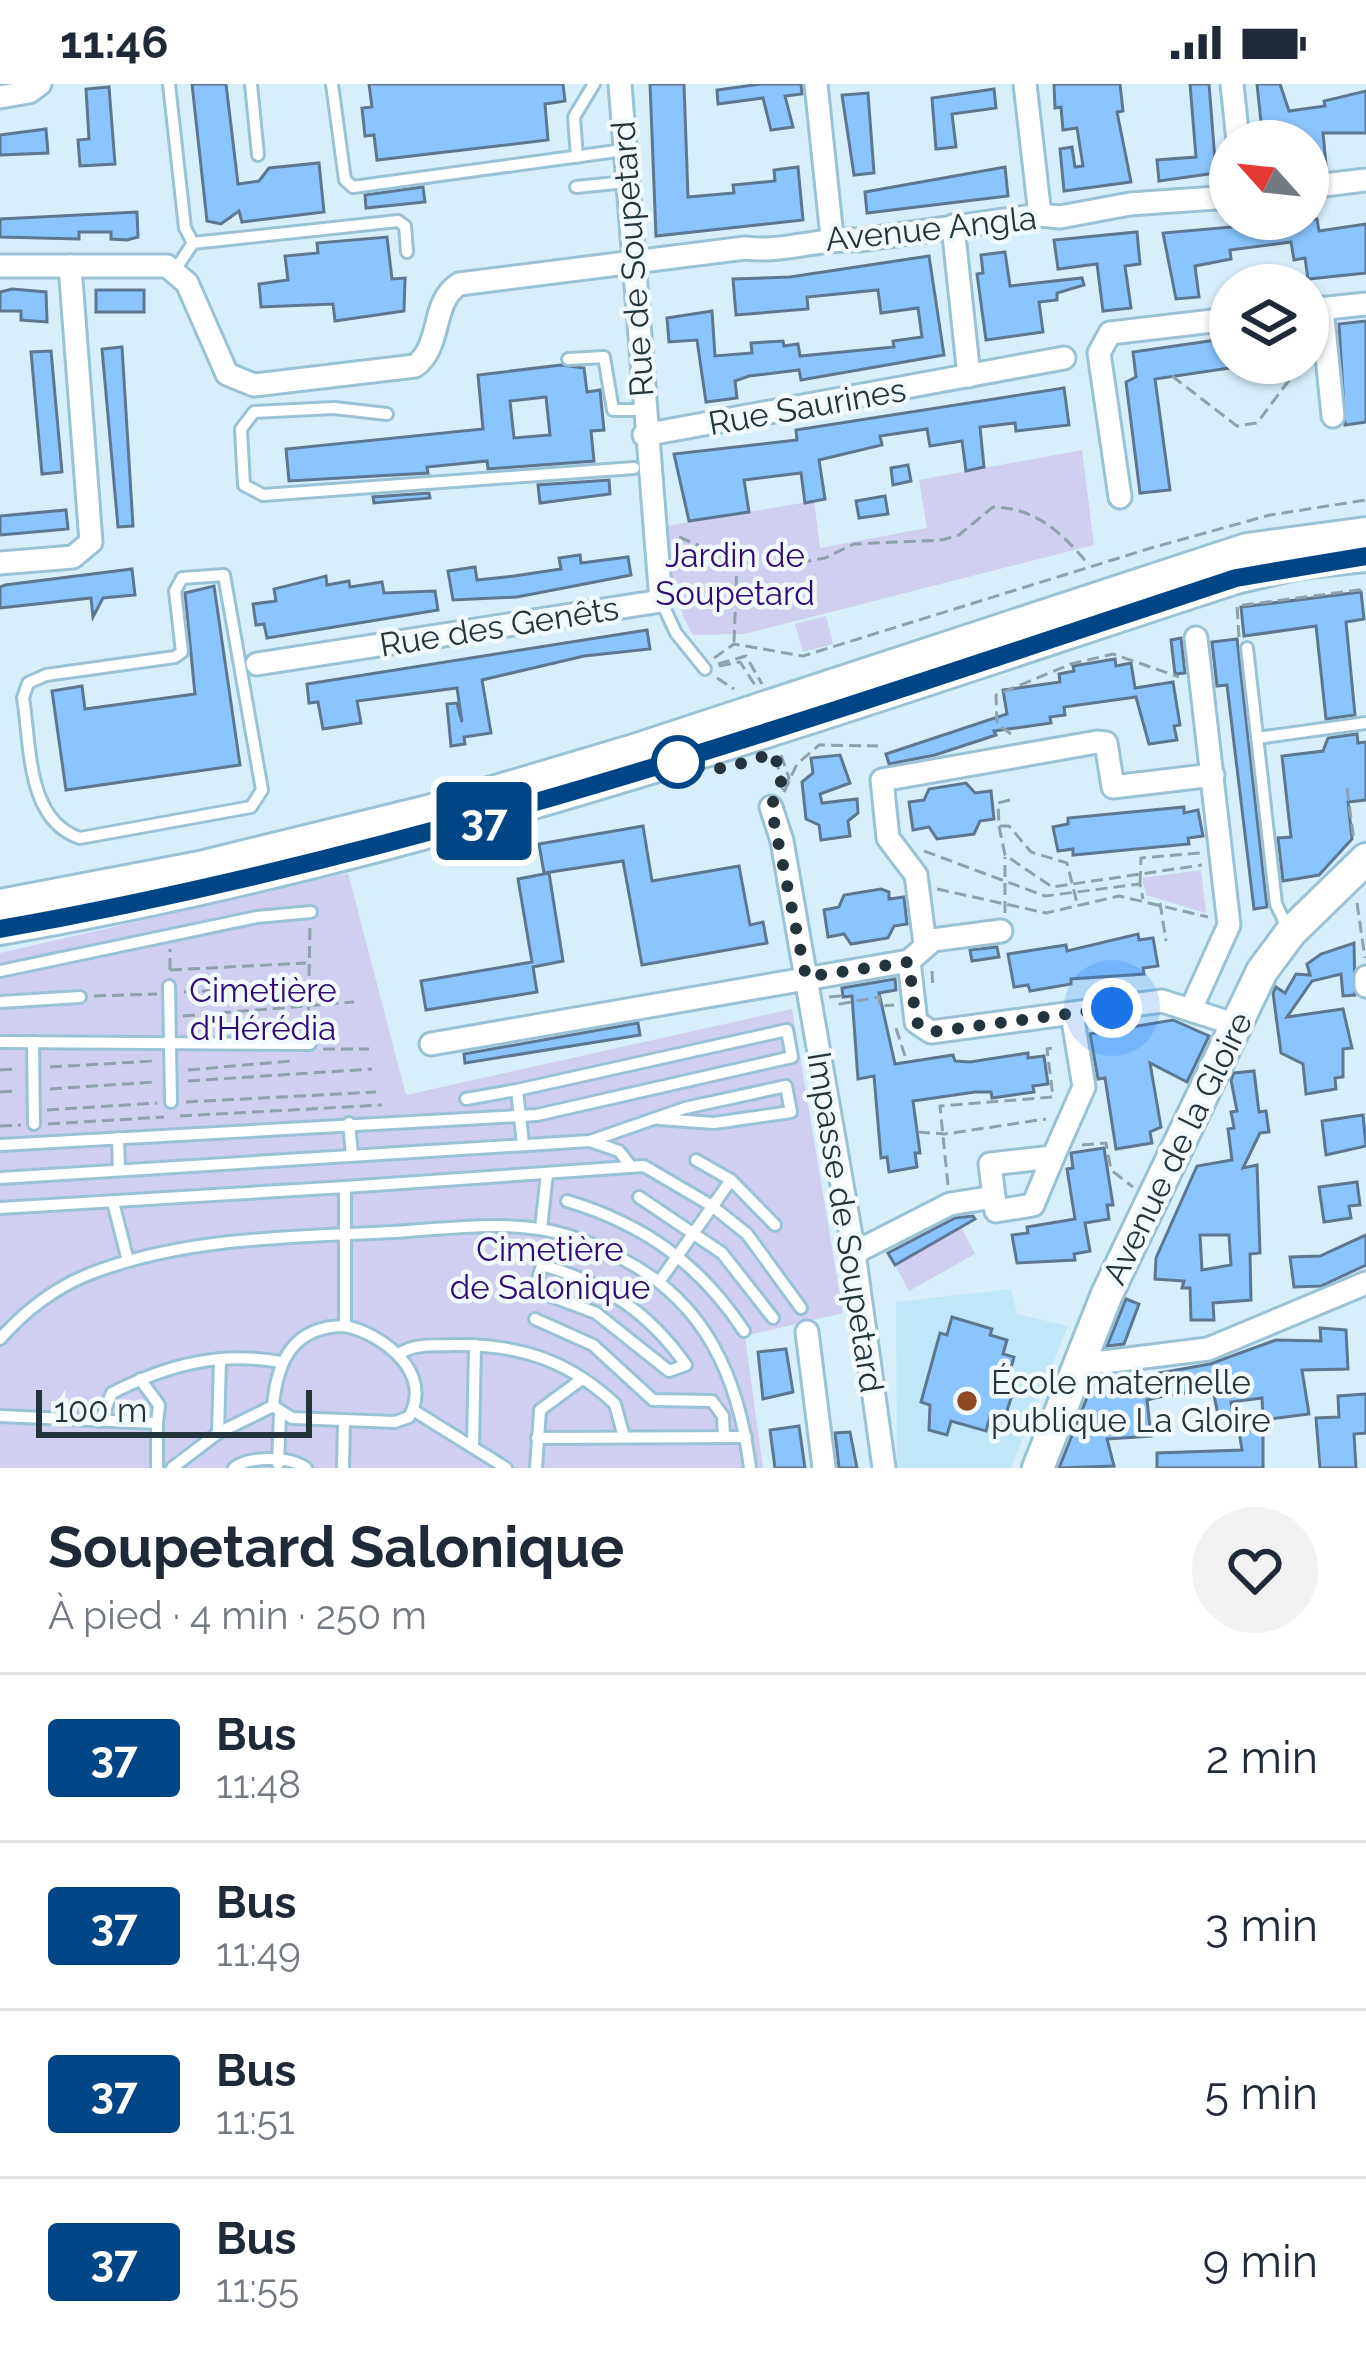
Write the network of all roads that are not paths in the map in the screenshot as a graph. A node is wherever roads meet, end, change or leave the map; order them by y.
1 (40, 84) edge
2 (169, 84) edge
3 (251, 84) edge
4 (332, 84) edge
5 (593, 84) edge
6 (620, 84) edge
7 (816, 84) edge
8 (1025, 84) edge
9 (1232, 84) edge
10 (0, 97) edge
11 (1236, 120) edge
12 (624, 150) junction
13 (258, 155) dead end
14 (577, 157) junction
15 (1366, 180) edge
16 (626, 182) junction
17 (1329, 184) edge
18 (577, 188) dead end
19 (1209, 198) edge
20 (1040, 214) junction
21 (953, 226) junction
22 (832, 237) junction
23 (193, 243) junction
24 (407, 252) dead end
25 (634, 264) junction
26 (0, 266) edge
27 (70, 266) junction
28 (175, 270) junction
29 (1366, 304) edge
30 (1329, 308) edge
31 (1209, 321) edge
32 (1064, 358) dead end
33 (568, 359) dead end
34 (969, 376) junction
35 (264, 384) junction
36 (1328, 384) edge
37 (643, 410) junction
38 (266, 411) junction
39 (387, 414) dead end
40 (1333, 416) dead end
41 (644, 435) junction
42 (634, 468) dead end
43 (1120, 497) dead end
44 (1366, 532) edge
45 (1366, 556) edge
46 (0, 563) edge
47 (661, 601) junction
48 (1196, 638) dead end
49 (1247, 648) road end
50 (251, 665) junction
51 (705, 669) road end
52 (1366, 723) edge
53 (1258, 738) junction
54 (1213, 775) junction
55 (771, 807) road end
56 (1360, 851) edge
57 (0, 905) edge
58 (311, 912) road end
59 (0, 929) edge
60 (1001, 931) road end
61 (1291, 932) junction
62 (922, 957) junction
63 (0, 971) edge
64 (808, 987) junction
65 (169, 990) road end
66 (80, 997) road end
67 (0, 1002) edge
68 (1192, 1007) junction
69 (1062, 1016) junction
70 (1237, 1024) junction
71 (0, 1042) edge
72 (33, 1042) junction
73 (170, 1043) junction
74 (310, 1044) road end
75 (431, 1044) dead end
76 (518, 1090) junction
77 (466, 1099) dead end
78 (171, 1102) road end
79 (520, 1114) junction
80 (34, 1118) road end
81 (659, 1119) junction
82 (349, 1123) junction
83 (118, 1138) junction
84 (590, 1141) junction
85 (523, 1144) junction
86 (0, 1145) edge
87 (1054, 1152) junction
88 (352, 1155) junction
89 (696, 1160) dead end
90 (630, 1165) junction
91 (119, 1170) junction
92 (547, 1173) junction
93 (0, 1178) edge
94 (731, 1180) junction
95 (345, 1187) junction
96 (639, 1197) dead end
97 (994, 1197) junction
98 (567, 1201) dead end
99 (113, 1202) junction
100 (712, 1206) junction
101 (0, 1208) edge
102 (776, 1225) dead end
103 (541, 1229) junction
104 (695, 1231) junction
105 (345, 1234) junction
106 (854, 1253) junction
107 (679, 1254) junction
108 (128, 1261) junction
109 (659, 1282) junction
110 (1366, 1282) edge
111 (801, 1308) dead end
112 (772, 1318) dead end
113 (535, 1319) dead end
114 (344, 1326) junction
115 (744, 1331) dead end
116 (807, 1332) dead end
117 (0, 1338) edge
118 (475, 1345) junction
119 (399, 1354) junction
120 (220, 1359) junction
121 (1080, 1360) junction
122 (281, 1362) junction
123 (686, 1365) joint
124 (140, 1379) junction
125 (582, 1379) junction
126 (277, 1410) junction
127 (413, 1410) junction
128 (0, 1416) edge
129 (344, 1420) junction
130 (100, 1421) junction
131 (157, 1424) junction
132 (218, 1433) junction
133 (724, 1437) junction
134 (746, 1437) junction
135 (536, 1438) junction
136 (624, 1438) junction
137 (473, 1446) junction
138 (278, 1465) edge
139 (157, 1468) edge
140 (172, 1468) edge
141 (234, 1468) edge
142 (306, 1468) edge
143 (343, 1468) edge
144 (506, 1468) edge
145 (536, 1468) edge
146 (750, 1468) edge
147 (824, 1468) edge
148 (884, 1468) edge
149 (1038, 1468) edge

1 - 10 street
2 - 23 lane
3 - 13 lane
4 - 14 lane
5 - 14 lane
6 - 12 street, Rue de Soupetard
7 - 22 street
8 - 20 street
9 - 11 street
12 - 14 lane
12 - 16 street, Rue de Soupetard
15 - 17 street
16 - 18 lane
16 - 25 street, Rue de Soupetard
19 - 20 street, Avenue Angla
20 - 21 street, Avenue Angla
21 - 22 street, Avenue Angla
21 - 34 street
22 - 25 street, Avenue Angla
23 - 24 lane
23 - 28 lane
25 - 35 street, Avenue Angla
25 - 37 street, Rue de Soupetard
26 - 27 street
27 - 28 street
27 - 46 street
28 - 35 street
29 - 30 street
31 - 43 street
32 - 34 street, Rue Saurines
33 - 37 lane
34 - 41 street, Rue Saurines
35 - 38 lane
36 - 40 street
37 - 41 street, Rue de Soupetard
38 - 39 lane
38 - 42 lane
41 - 47 street, Rue des Genêts
44 - 57 main road
45 - 59 main road
47 - 50 street, Rue des Genêts
47 - 51 lane
48 - 54 street
49 - 53 lane
50 - 50 lane
52 - 53 lane
53 - 61 lane
54 - 62 street
54 - 68 street
55 - 64 street, Impasse de Soupetard
56 - 61 main road, Avenue de la Gloire
58 - 63 lane
60 - 62 street
61 - 70 main road, Avenue de la Gloire
62 - 64 street
62 - 69 street
64 - 75 street
64 - 106 street, Impasse de Soupetard
65 - 73 lane
66 - 67 lane
68 - 69 street
68 - 70 street
69 - 87 street
70 - 121 main road, Avenue de la Gloire
71 - 72 lane
72 - 73 lane
72 - 80 lane
73 - 74 lane
73 - 78 lane
76 - 77 lane
76 - 79 lane
76 - 79 lane
79 - 82 lane
79 - 85 lane
81 - 81 lane
81 - 84 lane
82 - 83 lane
82 - 88 lane
83 - 86 lane
83 - 91 lane
84 - 85 lane
84 - 90 lane
85 - 88 lane
87 - 97 street
87 - 97 street
88 - 91 lane
89 - 94 lane
90 - 92 lane
90 - 100 lane
91 - 93 lane
92 - 95 lane
92 - 103 lane
94 - 100 lane
94 - 102 lane
95 - 99 lane
95 - 105 lane
96 - 104 lane
97 - 106 street
98 - 107 lane
99 - 101 lane
99 - 108 lane
100 - 104 lane
100 - 111 lane
103 - 105 lane
103 - 109 lane
104 - 107 lane
104 - 112 lane
105 - 108 lane
105 - 114 lane
106 - 148 street, Impasse de Soupetard
107 - 109 lane
107 - 115 lane
108 - 117 lane
109 - 134 lane
110 - 121 street
113 - 133 lane
114 - 119 lane
114 - 122 lane
116 - 147 street
118 - 119 lane
118 - 125 lane
118 - 137 lane
119 - 127 lane
120 - 122 lane
120 - 124 lane
120 - 132 lane
121 - 149 main road, Avenue de la Gloire
122 - 126 lane
123 - 123 lane
124 - 130 lane
124 - 131 lane
125 - 135 lane
125 - 136 lane
126 - 129 lane
126 - 132 lane
126 - 138 lane
127 - 129 lane
127 - 137 lane
128 - 130 lane
129 - 143 lane
130 - 131 lane
131 - 139 lane
132 - 140 lane
133 - 134 lane
133 - 136 lane
134 - 146 lane
135 - 136 lane
135 - 145 lane
137 - 144 lane
138 - 141 lane
138 - 142 lane

